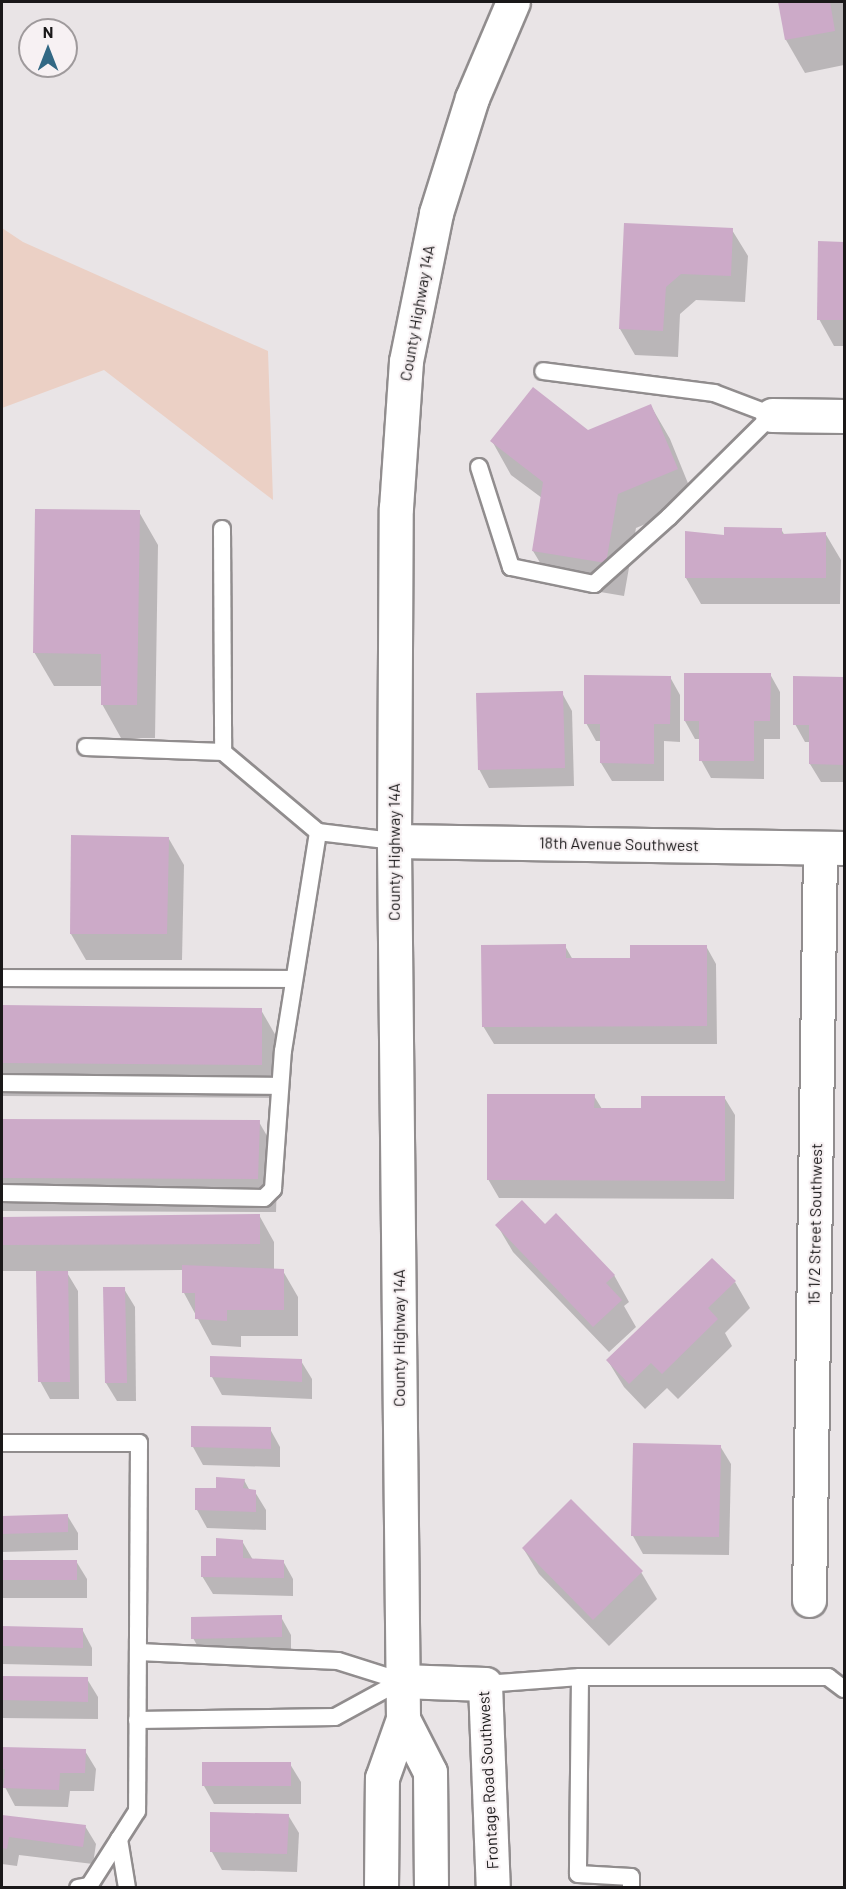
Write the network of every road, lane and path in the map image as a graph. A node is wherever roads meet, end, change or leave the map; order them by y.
1 (513, 2) edge
2 (543, 371) dead end
3 (772, 415) junction
4 (844, 416) edge
5 (479, 467) dead end
6 (222, 529) dead end
7 (86, 747) dead end
8 (223, 752) junction
9 (318, 832) junction
10 (394, 841) junction
11 (832, 848) edge
12 (2, 978) edge
13 (294, 979) junction
14 (2, 1083) edge
15 (280, 1086) junction
16 (2, 1193) edge
17 (2, 1443) edge
18 (809, 1600) dead end
19 (138, 1652) junction
20 (580, 1677) junction
21 (401, 1681) junction
22 (485, 1684) junction
23 (844, 1689) edge
24 (403, 1719) junction
25 (137, 1720) junction
26 (119, 1839) junction
27 (78, 1887) edge
28 (127, 1887) edge
29 (381, 1887) edge
30 (431, 1887) edge
31 (493, 1887) edge
32 (631, 1887) edge

1 - 10 main road, County Highway 14A
2 - 3 lane
3 - 4 main road
3 - 5 lane
6 - 8 lane
7 - 8 lane
8 - 9 lane
9 - 10 lane
9 - 13 lane
10 - 11 main road, 18th Avenue Southwest
10 - 21 main road, County Highway 14A
11 - 18 main road, 15 1/2 Street Southwest
12 - 13 lane
13 - 15 lane
14 - 15 lane
15 - 16 lane
17 - 19 lane
19 - 21 lane
19 - 25 lane
20 - 22 lane
20 - 23 lane
20 - 32 lane
21 - 22 main road, Frontage Road Southwest
21 - 24 main road, County Highway 14A
21 - 25 lane
22 - 31 main road, Frontage Road Southwest
24 - 29 main road, County Highway 14A
24 - 30 main road, County Highway 14A
25 - 26 lane
26 - 27 lane
26 - 28 lane

